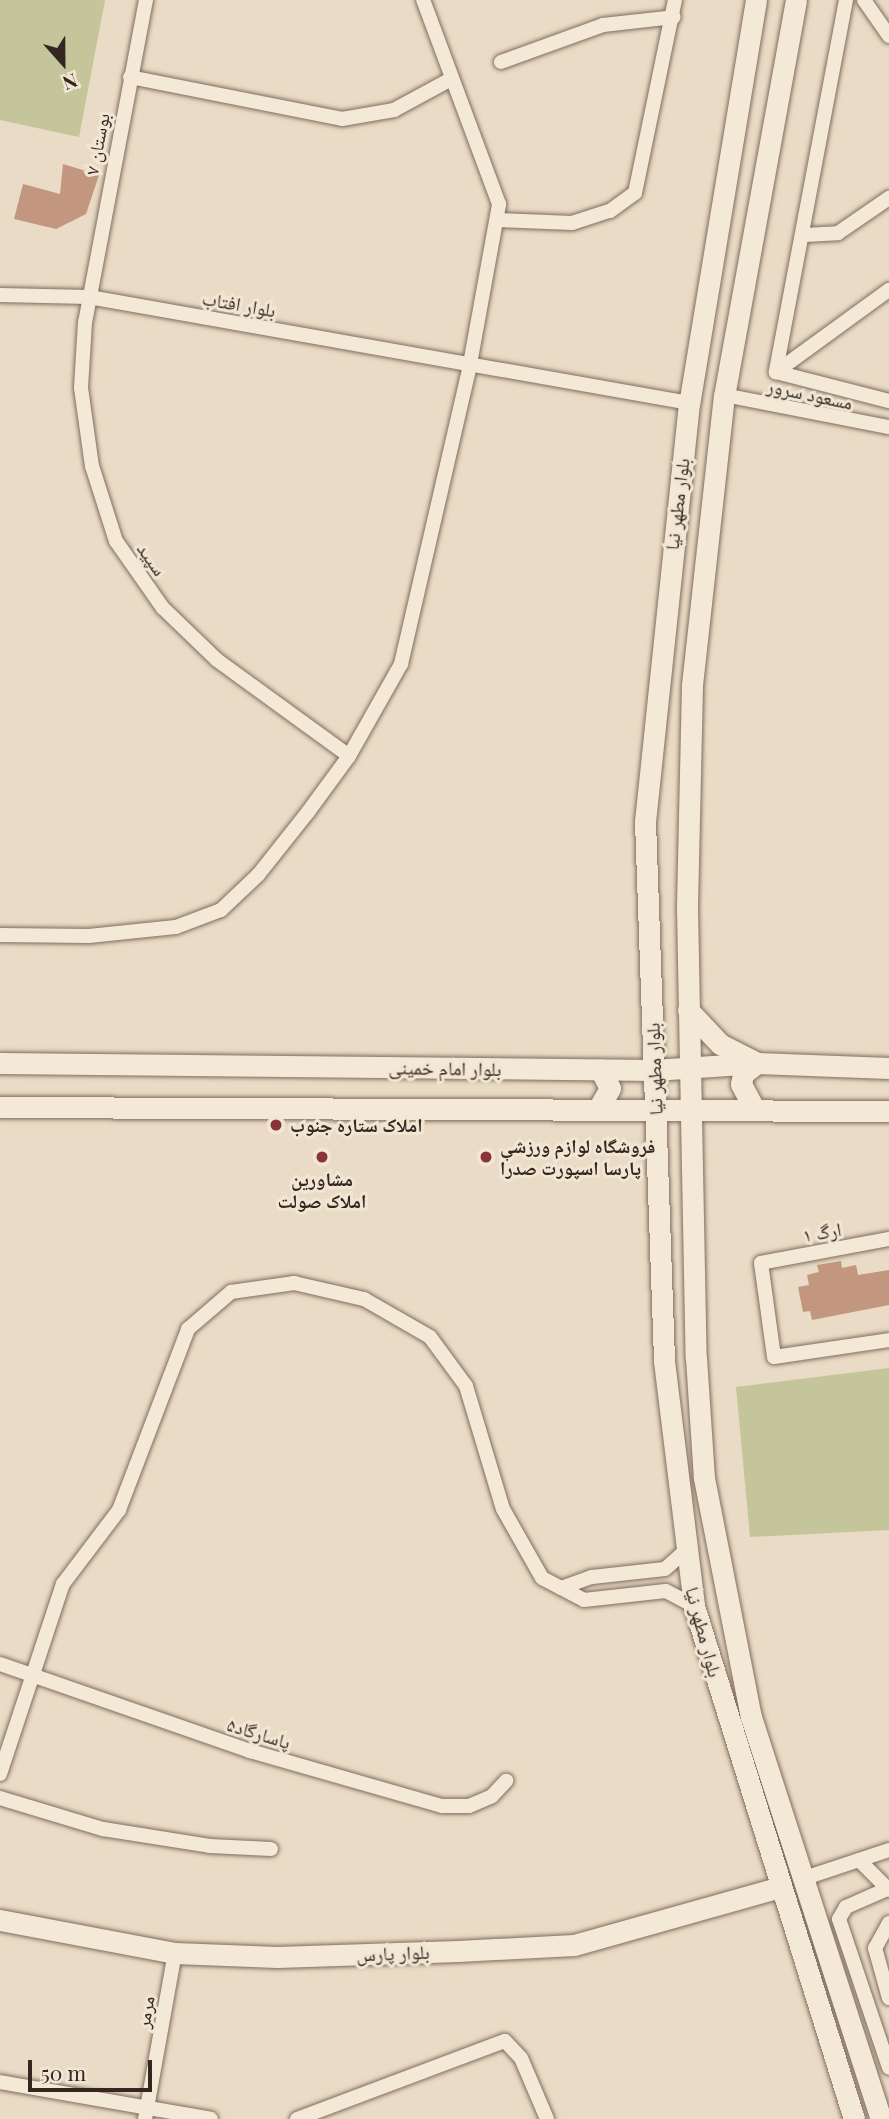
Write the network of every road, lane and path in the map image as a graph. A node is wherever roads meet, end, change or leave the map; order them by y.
1 (146, 0) edge
2 (423, 0) edge
3 (675, 0) edge
4 (756, 0) edge
5 (796, 0) edge
6 (846, 0) edge
7 (868, 6) edge
8 (889, 9) edge
9 (674, 17) junction
10 (889, 36) edge
11 (501, 62) dead end
12 (130, 77) junction
13 (451, 79) junction
14 (889, 198) edge
15 (498, 220) junction
16 (803, 235) junction
17 (889, 290) edge
18 (0, 295) edge
19 (89, 297) junction
20 (470, 364) junction
21 (776, 372) junction
22 (724, 395) junction
23 (889, 401) edge
24 (689, 403) junction
25 (889, 427) edge
26 (349, 756) junction
27 (0, 935) edge
28 (688, 1010) junction
29 (0, 1063) edge
30 (757, 1063) junction
31 (689, 1067) junction
32 (889, 1068) edge
33 (600, 1069) junction
34 (654, 1070) junction
35 (0, 1107) edge
36 (753, 1107) junction
37 (692, 1109) junction
38 (598, 1110) junction
39 (656, 1110) junction
40 (889, 1111) edge
41 (889, 1239) edge
42 (889, 1340) edge
43 (687, 1549) junction
44 (718, 1567) junction
45 (689, 1575) junction
46 (561, 1588) junction
47 (694, 1606) junction
48 (0, 1664) edge
49 (30, 1676) junction
50 (0, 1774) edge
51 (506, 1781) dead end
52 (0, 1798) edge
53 (271, 1849) dead end
54 (889, 1850) edge
55 (859, 1860) junction
56 (803, 1879) junction
57 (780, 1887) junction
58 (888, 1894) edge
59 (0, 1920) edge
60 (889, 1923) edge
61 (175, 1953) junction
62 (889, 1998) edge
63 (889, 2068) edge
64 (0, 2082) edge
65 (146, 2112) edge
66 (211, 2119) edge
67 (297, 2119) edge
68 (547, 2119) edge
69 (854, 2119) edge
70 (881, 2119) edge

1 - 12 street, بوستان ۷
2 - 13 street
3 - 9 street
4 - 24 main road, بلوار مطهر نیا
5 - 22 main road, بلوار مطهر نیا
6 - 16 street
7 - 8 street
7 - 10 street
9 - 11 street
9 - 15 street
12 - 13 street
12 - 19 street, بوستان ۷
13 - 15 street
14 - 16 street
15 - 20 street
16 - 21 street
17 - 21 street
18 - 19 street, بلوار افتاب
19 - 20 street, بلوار افتاب
19 - 26 street, سپید
20 - 24 street, بلوار افتاب
20 - 26 street
21 - 23 street
22 - 25 street, مسعود سرور
22 - 28 main road, بلوار مطهر نیا
24 - 34 main road, بلوار مطهر نیا
26 - 27 street
28 - 30 main road
28 - 31 main road, بلوار مطهر نیا
29 - 33 main road, بلوار امام خمینی
30 - 31 main road, بلوار امام خمینی
30 - 32 main road, بلوار امام خمینی
30 - 36 main road
31 - 34 main road, بلوار امام خمینی
31 - 37 main road, بلوار مطهر نیا
33 - 34 main road, بلوار امام خمینی
33 - 38 main road
34 - 39 main road, بلوار مطهر نیا
35 - 38 main road, بلوار امام خمینی
36 - 37 main road, بلوار امام خمینی
36 - 40 main road, بلوار امام خمینی
37 - 39 main road, بلوار امام خمینی
37 - 44 main road, بلوار مطهر نیا
38 - 39 main road, بلوار امام خمینی
39 - 43 main road, بلوار مطهر نیا
41 - 42 street, ارگ ۱
43 - 45 main road, بلوار مطهر نیا
43 - 46 street
44 - 45 main road
44 - 56 main road, بلوار مطهر نیا
45 - 47 main road, بلوار مطهر نیا
46 - 47 street
46 - 49 street
47 - 57 main road, بلوار مطهر نیا
48 - 49 street, پاسارگاد۵
49 - 50 street
49 - 51 street, پاسارگاد۵
52 - 53 street
54 - 55 street
55 - 56 street
55 - 58 street
56 - 70 main road, بلوار مطهر نیا
57 - 61 main road, بلوار پارس
57 - 69 main road, بلوار مطهر نیا
58 - 63 street
59 - 61 main road, بلوار پارس
60 - 62 street
61 - 65 street, مرمر
64 - 65 street
65 - 66 street
67 - 68 street

